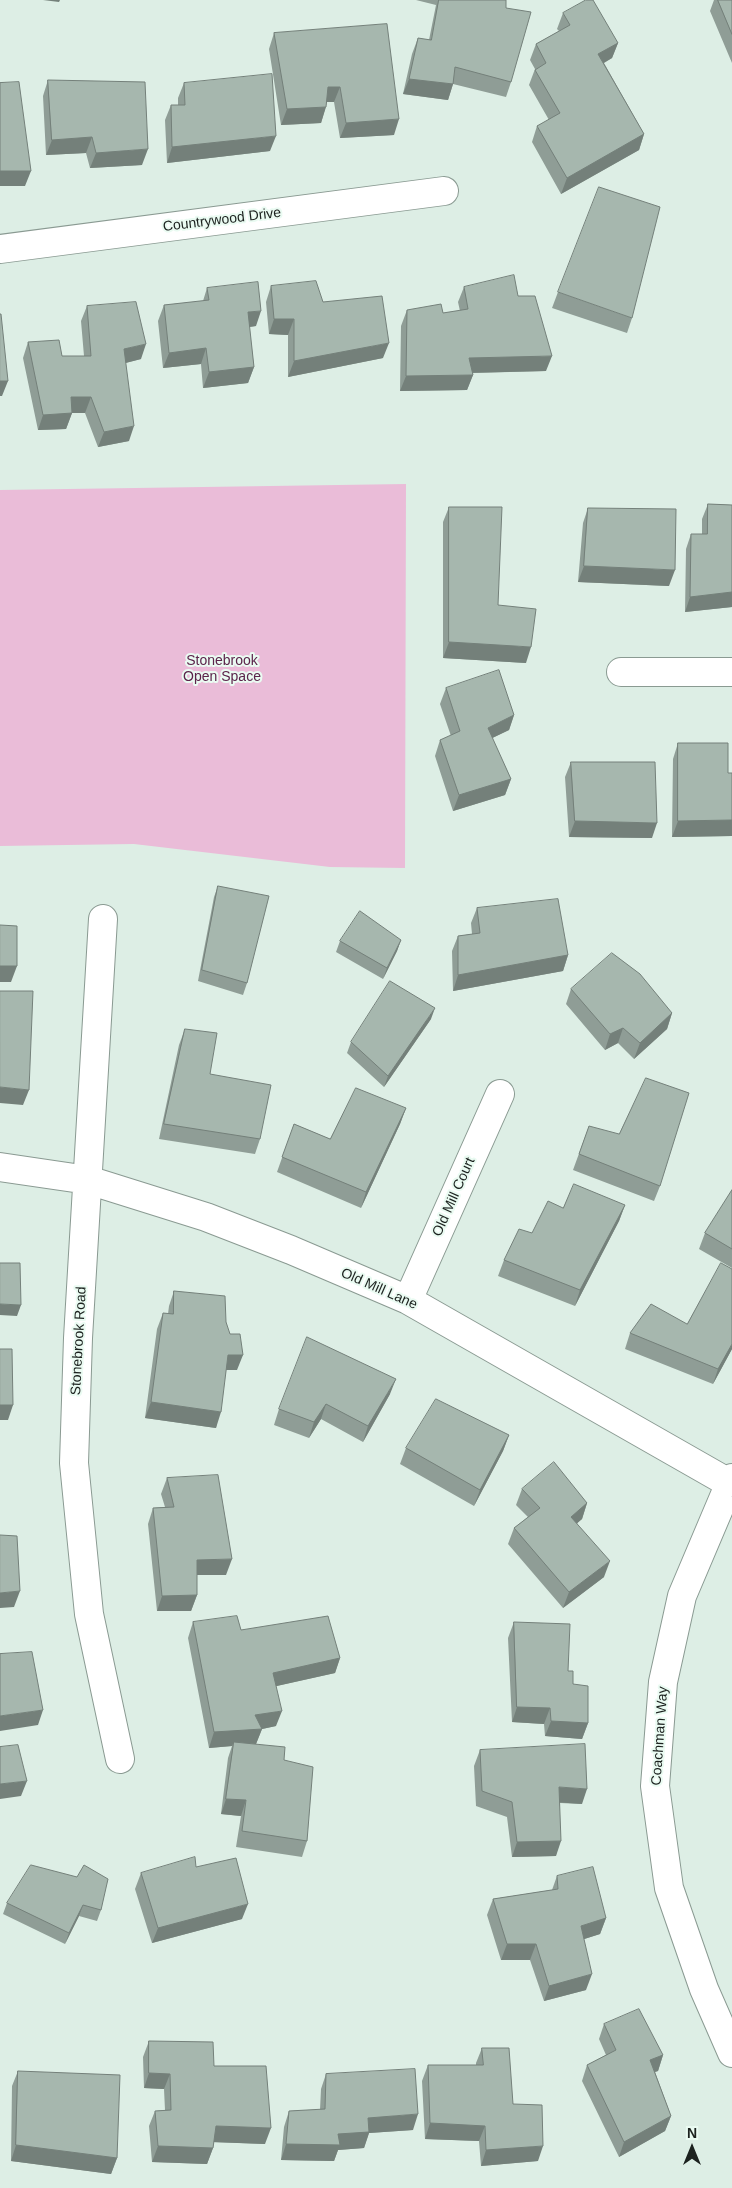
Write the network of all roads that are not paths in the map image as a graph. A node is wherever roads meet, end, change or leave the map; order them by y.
1 (444, 191) dead end
2 (0, 249) edge
3 (621, 672) dead end
4 (732, 672) edge
5 (103, 919) dead end
6 (500, 1094) dead end
7 (0, 1167) edge
8 (88, 1180) junction
9 (408, 1300) junction
10 (730, 1481) edge
11 (120, 1759) dead end
12 (732, 2053) edge

1 - 2 street, Countrywood Drive
3 - 4 street
5 - 8 street, Stonebrook Road
6 - 9 street, Old Mill Court
7 - 8 street, Old Mill Lane
8 - 9 street, Old Mill Lane
8 - 11 street, Stonebrook Road
9 - 10 street, Old Mill Lane
10 - 12 street, Coachman Way

